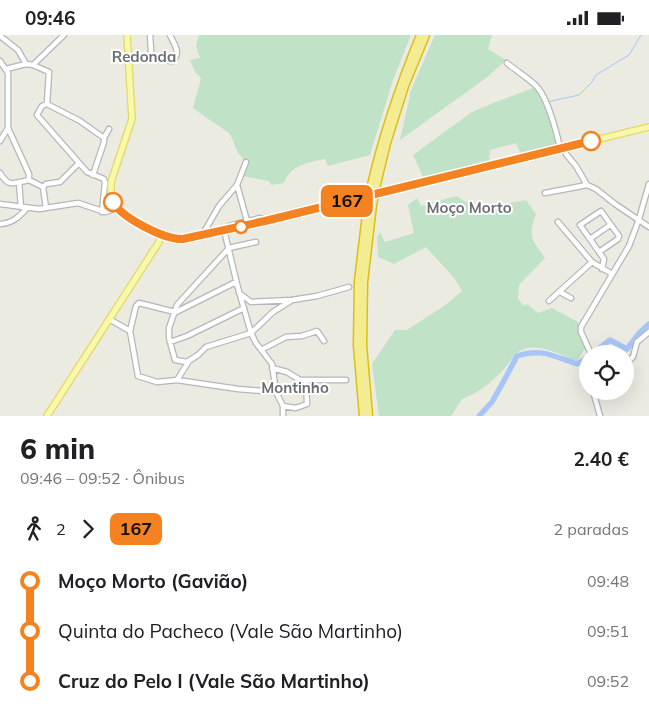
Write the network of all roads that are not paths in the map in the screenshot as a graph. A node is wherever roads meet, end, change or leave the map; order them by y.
1 (0, 35) edge
2 (64, 35) edge
3 (127, 35) edge
4 (150, 35) edge
5 (170, 35) edge
6 (420, 35) edge
7 (426, 35) edge
8 (151, 51) dead end
9 (130, 60) junction
10 (0, 61) edge
11 (507, 63) dead end
12 (26, 64) junction
13 (33, 65) junction
14 (6, 69) junction
15 (47, 103) junction
16 (649, 127) edge
17 (8, 128) junction
18 (109, 129) dead end
19 (104, 137) junction
20 (0, 141) edge
21 (562, 148) junction
22 (246, 162) dead end
23 (78, 164) junction
24 (0, 173) edge
25 (93, 175) junction
26 (29, 180) junction
27 (19, 182) junction
28 (374, 184) junction
29 (649, 184) edge
30 (236, 185) junction
31 (587, 185) junction
32 (42, 187) junction
33 (545, 193) dead end
34 (0, 204) edge
35 (370, 205) junction
36 (21, 207) junction
37 (27, 208) junction
38 (46, 208) junction
39 (117, 208) junction
40 (102, 212) junction
41 (639, 219) junction
42 (247, 221) junction
43 (265, 221) junction
44 (558, 222) dead end
45 (0, 224) edge
46 (610, 225) junction
47 (649, 227) edge
48 (152, 230) junction
49 (225, 230) junction
50 (161, 235) junction
51 (205, 235) junction
52 (175, 239) junction
53 (590, 239) junction
54 (256, 242) dead end
55 (157, 243) junction
56 (229, 248) junction
57 (599, 252) junction
58 (592, 262) junction
59 (602, 269) junction
60 (612, 274) junction
61 (236, 282) junction
62 (349, 287) dead end
63 (560, 292) junction
64 (239, 293) junction
65 (571, 298) dead end
66 (292, 301) junction
67 (548, 301) dead end
68 (244, 308) junction
69 (175, 312) junction
70 (109, 319) junction
71 (130, 331) junction
72 (649, 332) edge
73 (252, 333) junction
74 (324, 341) dead end
75 (170, 342) junction
76 (587, 345) edge
77 (261, 350) junction
78 (634, 353) edge
79 (189, 361) junction
80 (272, 368) junction
81 (177, 379) junction
82 (306, 380) junction
83 (346, 380) dead end
84 (276, 392) junction
85 (596, 400) edge
86 (283, 405) junction
87 (47, 416) edge
88 (283, 416) edge
89 (363, 416) edge
90 (369, 416) edge
91 (600, 416) edge

1 - 12 street
2 - 13 street
3 - 9 main road
4 - 8 street
5 - 9 street
6 - 28 highway
7 - 28 highway
9 - 39 main road
10 - 14 street
11 - 21 street
12 - 13 street
12 - 14 street
13 - 15 street
14 - 17 street
15 - 19 street
15 - 23 street
16 - 21 main road
17 - 20 street
17 - 26 street
18 - 19 street
19 - 25 street
21 - 31 street
21 - 43 main road
22 - 30 street
23 - 25 street
23 - 32 street
24 - 27 street
25 - 40 street
26 - 27 street
26 - 32 street
27 - 36 street
28 - 35 highway, bridge
29 - 41 street
30 - 42 street
30 - 51 street
31 - 33 street
31 - 41 street
32 - 38 street
34 - 36 street
35 - 89 highway
35 - 90 highway
36 - 37 street
37 - 38 street
37 - 45 street
38 - 40 street
39 - 40 street
39 - 48 main road
41 - 47 street
41 - 60 street
42 - 43 street
42 - 49 street
43 - 49 main road
44 - 58 street
46 - 53 street
46 - 53 street
46 - 57 street
48 - 50 main road
48 - 55 main road
49 - 51 main road
49 - 56 street
50 - 52 main road
50 - 55 main road
51 - 52 main road
52 - 55 main road
53 - 57 street
54 - 56 street
55 - 70 main road
56 - 61 street
56 - 69 street
57 - 59 street
58 - 59 street
58 - 63 street
59 - 60 street
60 - 76 street
61 - 64 street
61 - 69 street
62 - 66 street
63 - 65 street
63 - 67 street
64 - 66 street
64 - 68 street
66 - 73 street
68 - 73 street
68 - 75 street
69 - 71 street
69 - 75 street
70 - 71 street
70 - 87 main road
71 - 81 street
72 - 78 street
73 - 77 street
73 - 79 street
74 - 77 street
75 - 79 street
77 - 80 street
79 - 81 street
80 - 82 street
80 - 84 street
81 - 84 street
82 - 83 street
82 - 86 street
84 - 86 street
85 - 91 street
86 - 88 street

